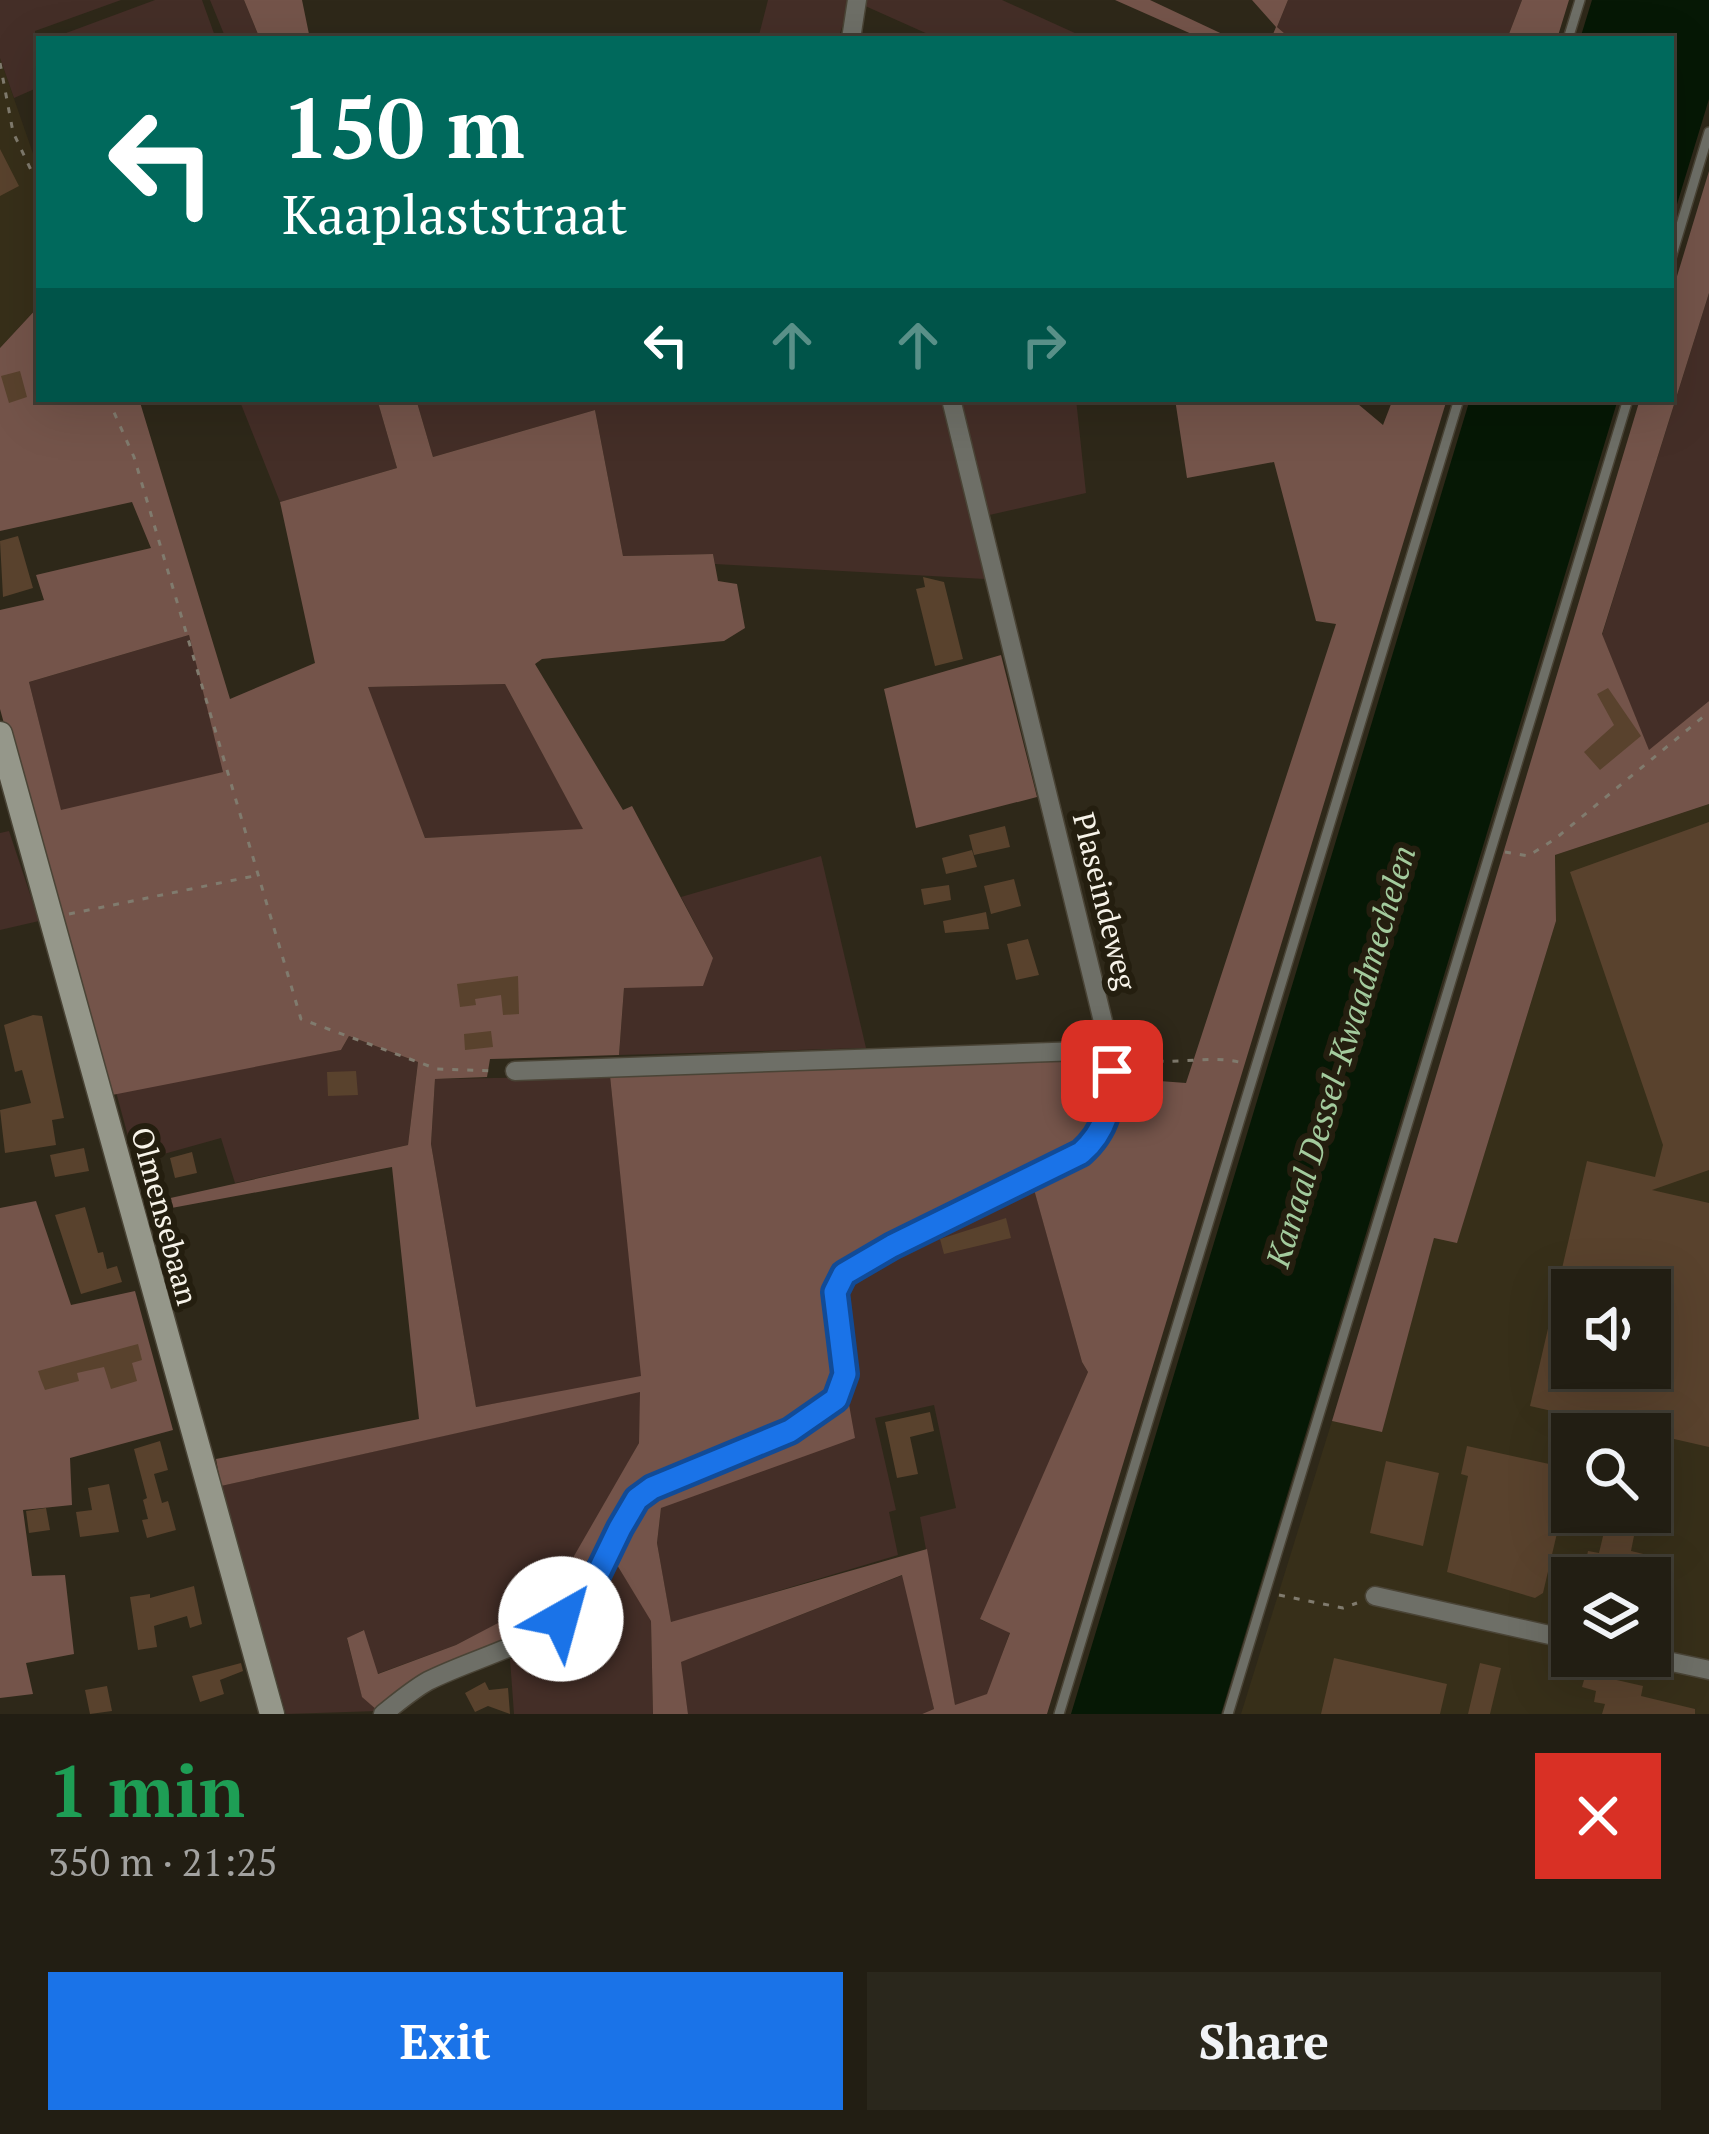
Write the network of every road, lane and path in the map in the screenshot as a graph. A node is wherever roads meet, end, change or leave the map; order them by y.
1 (856, 0) edge
2 (1580, 0) edge
3 (851, 36) edge
4 (1569, 36) edge
5 (0, 63) edge
6 (1709, 132) edge
7 (36, 181) edge
8 (1674, 248) edge
9 (109, 402) edge
10 (952, 402) edge
11 (1458, 402) edge
12 (1627, 402) edge
13 (1709, 712) edge
14 (0, 734) edge
15 (1492, 850) junction
16 (261, 874) junction
17 (51, 918) junction
18 (1110, 1050) junction
19 (1257, 1067) junction
20 (515, 1071) joint
21 (1265, 1592) junction
22 (1375, 1596) joint
23 (1551, 1635) edge
24 (1671, 1662) edge
25 (1709, 1670) edge
26 (272, 1714) edge
27 (383, 1714) edge
28 (1059, 1714) edge
29 (1228, 1714) edge

1 - 3 street
2 - 4 lane
5 - 7 path
6 - 8 lane
9 - 16 path
10 - 18 street, Plaseindeweg
11 - 19 lane
12 - 15 lane
13 - 15 path
14 - 17 street, Olmensebaan
15 - 21 lane
16 - 17 path
16 - 20 path
17 - 26 street, Olmensebaan
18 - 19 path
18 - 20 street
18 - 27 street, Plaseindeweg
19 - 28 lane
21 - 22 path
21 - 29 lane
22 - 23 street
24 - 25 street

